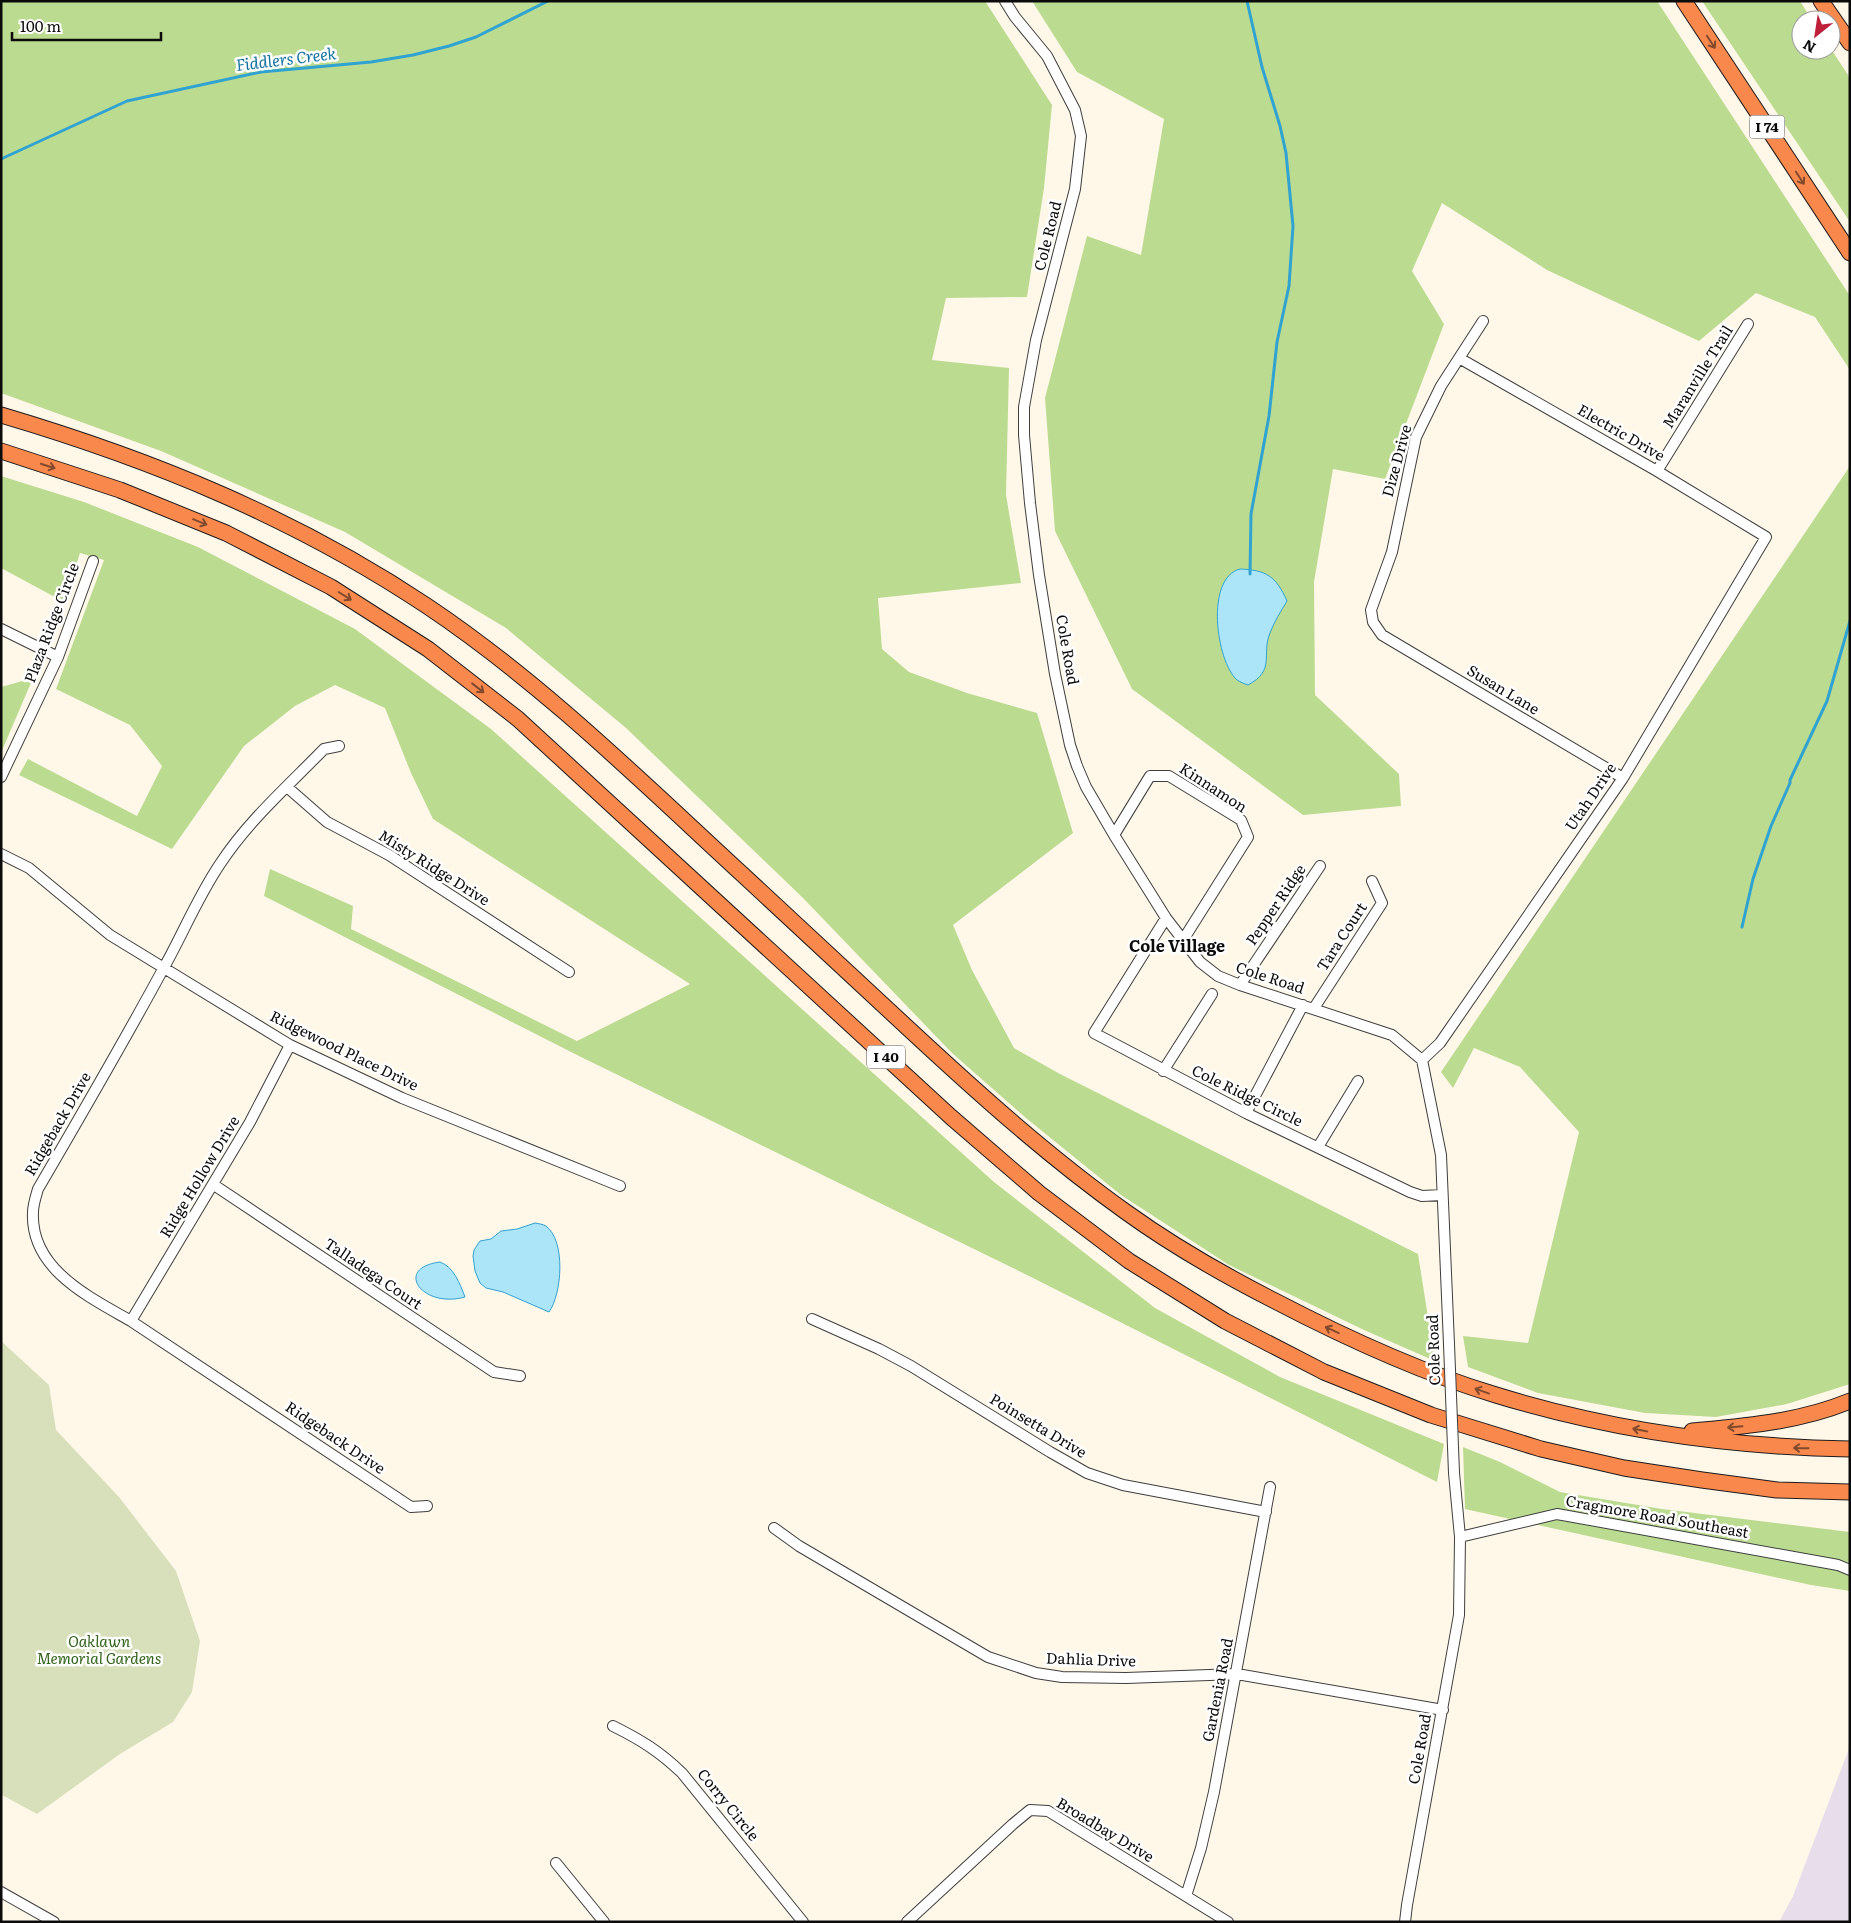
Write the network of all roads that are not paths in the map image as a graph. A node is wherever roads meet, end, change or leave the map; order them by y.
1 (1005, 1) edge
2 (1684, 1) edge
3 (1821, 1) edge
4 (1850, 43) edge
5 (1850, 253) edge
6 (1484, 321) dead end
7 (1748, 324) dead end
8 (1459, 358) junction
9 (1, 415) edge
10 (1, 451) edge
11 (1657, 470) junction
12 (1766, 537) joint
13 (93, 560) dead end
14 (1373, 622) joint
15 (1, 629) edge
16 (58, 658) junction
17 (339, 746) dead end
18 (1, 777) edge
19 (1623, 778) junction
20 (287, 787) junction
21 (1114, 834) junction
22 (1, 854) edge
23 (1320, 866) dead end
24 (1372, 880) dead end
25 (1166, 918) junction
26 (1183, 940) junction
27 (164, 969) junction
28 (569, 972) dead end
29 (1240, 985) junction
30 (1212, 994) dead end
31 (1302, 1007) junction
32 (1314, 1008) junction
33 (290, 1045) junction
34 (1422, 1060) junction
35 (1163, 1071) junction
36 (1358, 1081) dead end
37 (1246, 1113) junction
38 (1318, 1147) junction
39 (214, 1185) junction
40 (620, 1186) dead end
41 (1442, 1195) junction
42 (812, 1319) dead end
43 (131, 1321) junction
44 (520, 1376) dead end
45 (1850, 1400) edge
46 (1660, 1434) junction
47 (1850, 1449) edge
48 (1270, 1487) dead end
49 (1850, 1492) edge
50 (427, 1506) dead end
51 (1266, 1512) junction
52 (774, 1528) dead end
53 (1460, 1537) junction
54 (1850, 1570) edge
55 (1237, 1674) junction
56 (1443, 1710) junction
57 (613, 1726) dead end
58 (556, 1863) dead end
59 (1, 1892) edge
60 (1186, 1896) junction
61 (54, 1922) edge
62 (604, 1922) edge
63 (803, 1922) edge
64 (907, 1922) edge
65 (1228, 1922) edge
66 (1405, 1922) edge

1 - 21 street, Cole Road
2 -> 5 highway, I 74
3 - 4 highway
6 - 8 street, Dize Drive
7 - 11 street, Maranville Trail
8 - 11 street, Electric Drive
8 - 14 street, Dize Drive
46 -> 9 highway, I 40
10 -> 49 highway, I 40
11 - 12 street, Electric Drive
12 - 19 street, Utah Drive
13 - 16 street, Plaza Ridge Circle
14 - 19 street, Susan Lane
15 - 16 street
16 - 18 street, Plaza Ridge Circle
17 - 20 street, Ridgeback Drive
19 - 34 street, Utah Drive
20 - 27 street, Ridgeback Drive
20 - 28 street, Misty Ridge Drive
21 - 25 street, Cole Road
21 - 26 street, Kinnamon
22 - 27 street, Ridgewood Place Drive
23 - 29 street, Pepper Ridge
24 - 32 street, Tara Court
25 - 26 street, Cole Road
25 - 35 street, Cole Ridge Circle
26 - 29 street, Cole Road
27 - 33 street, Ridgewood Place Drive
27 - 43 street, Ridgeback Drive
29 - 31 street, Cole Road
30 - 35 street
31 - 32 street, Cole Road
31 - 37 street
32 - 34 street, Cole Road
33 - 39 street, Ridge Hollow Drive
33 - 40 street, Ridgewood Place Drive
34 - 41 street, Cole Road
35 - 37 street, Cole Ridge Circle
36 - 38 street
37 - 38 street, Cole Ridge Circle
38 - 41 street, Cole Ridge Circle
39 - 43 street, Ridge Hollow Drive
39 - 44 street, Talladega Court
41 - 53 street, Cole Road, bridge
42 - 51 street, Poinsetta Drive
43 - 50 street, Ridgeback Drive
45 -> 46 highway
47 -> 46 highway, I 40
48 - 51 street, Gardenia Road
51 - 55 street, Gardenia Road
52 - 55 street, Dahlia Drive
53 - 54 street, Cragmore Road Southeast
53 - 56 street, Cole Road
55 - 56 street, Dahlia Drive
55 - 60 street, Gardenia Road
56 - 66 street, Cole Road
57 - 63 street, Corry Circle
58 - 62 street
59 - 61 street
60 - 64 street, Broadbay Drive
60 - 65 street, Broadbay Drive

